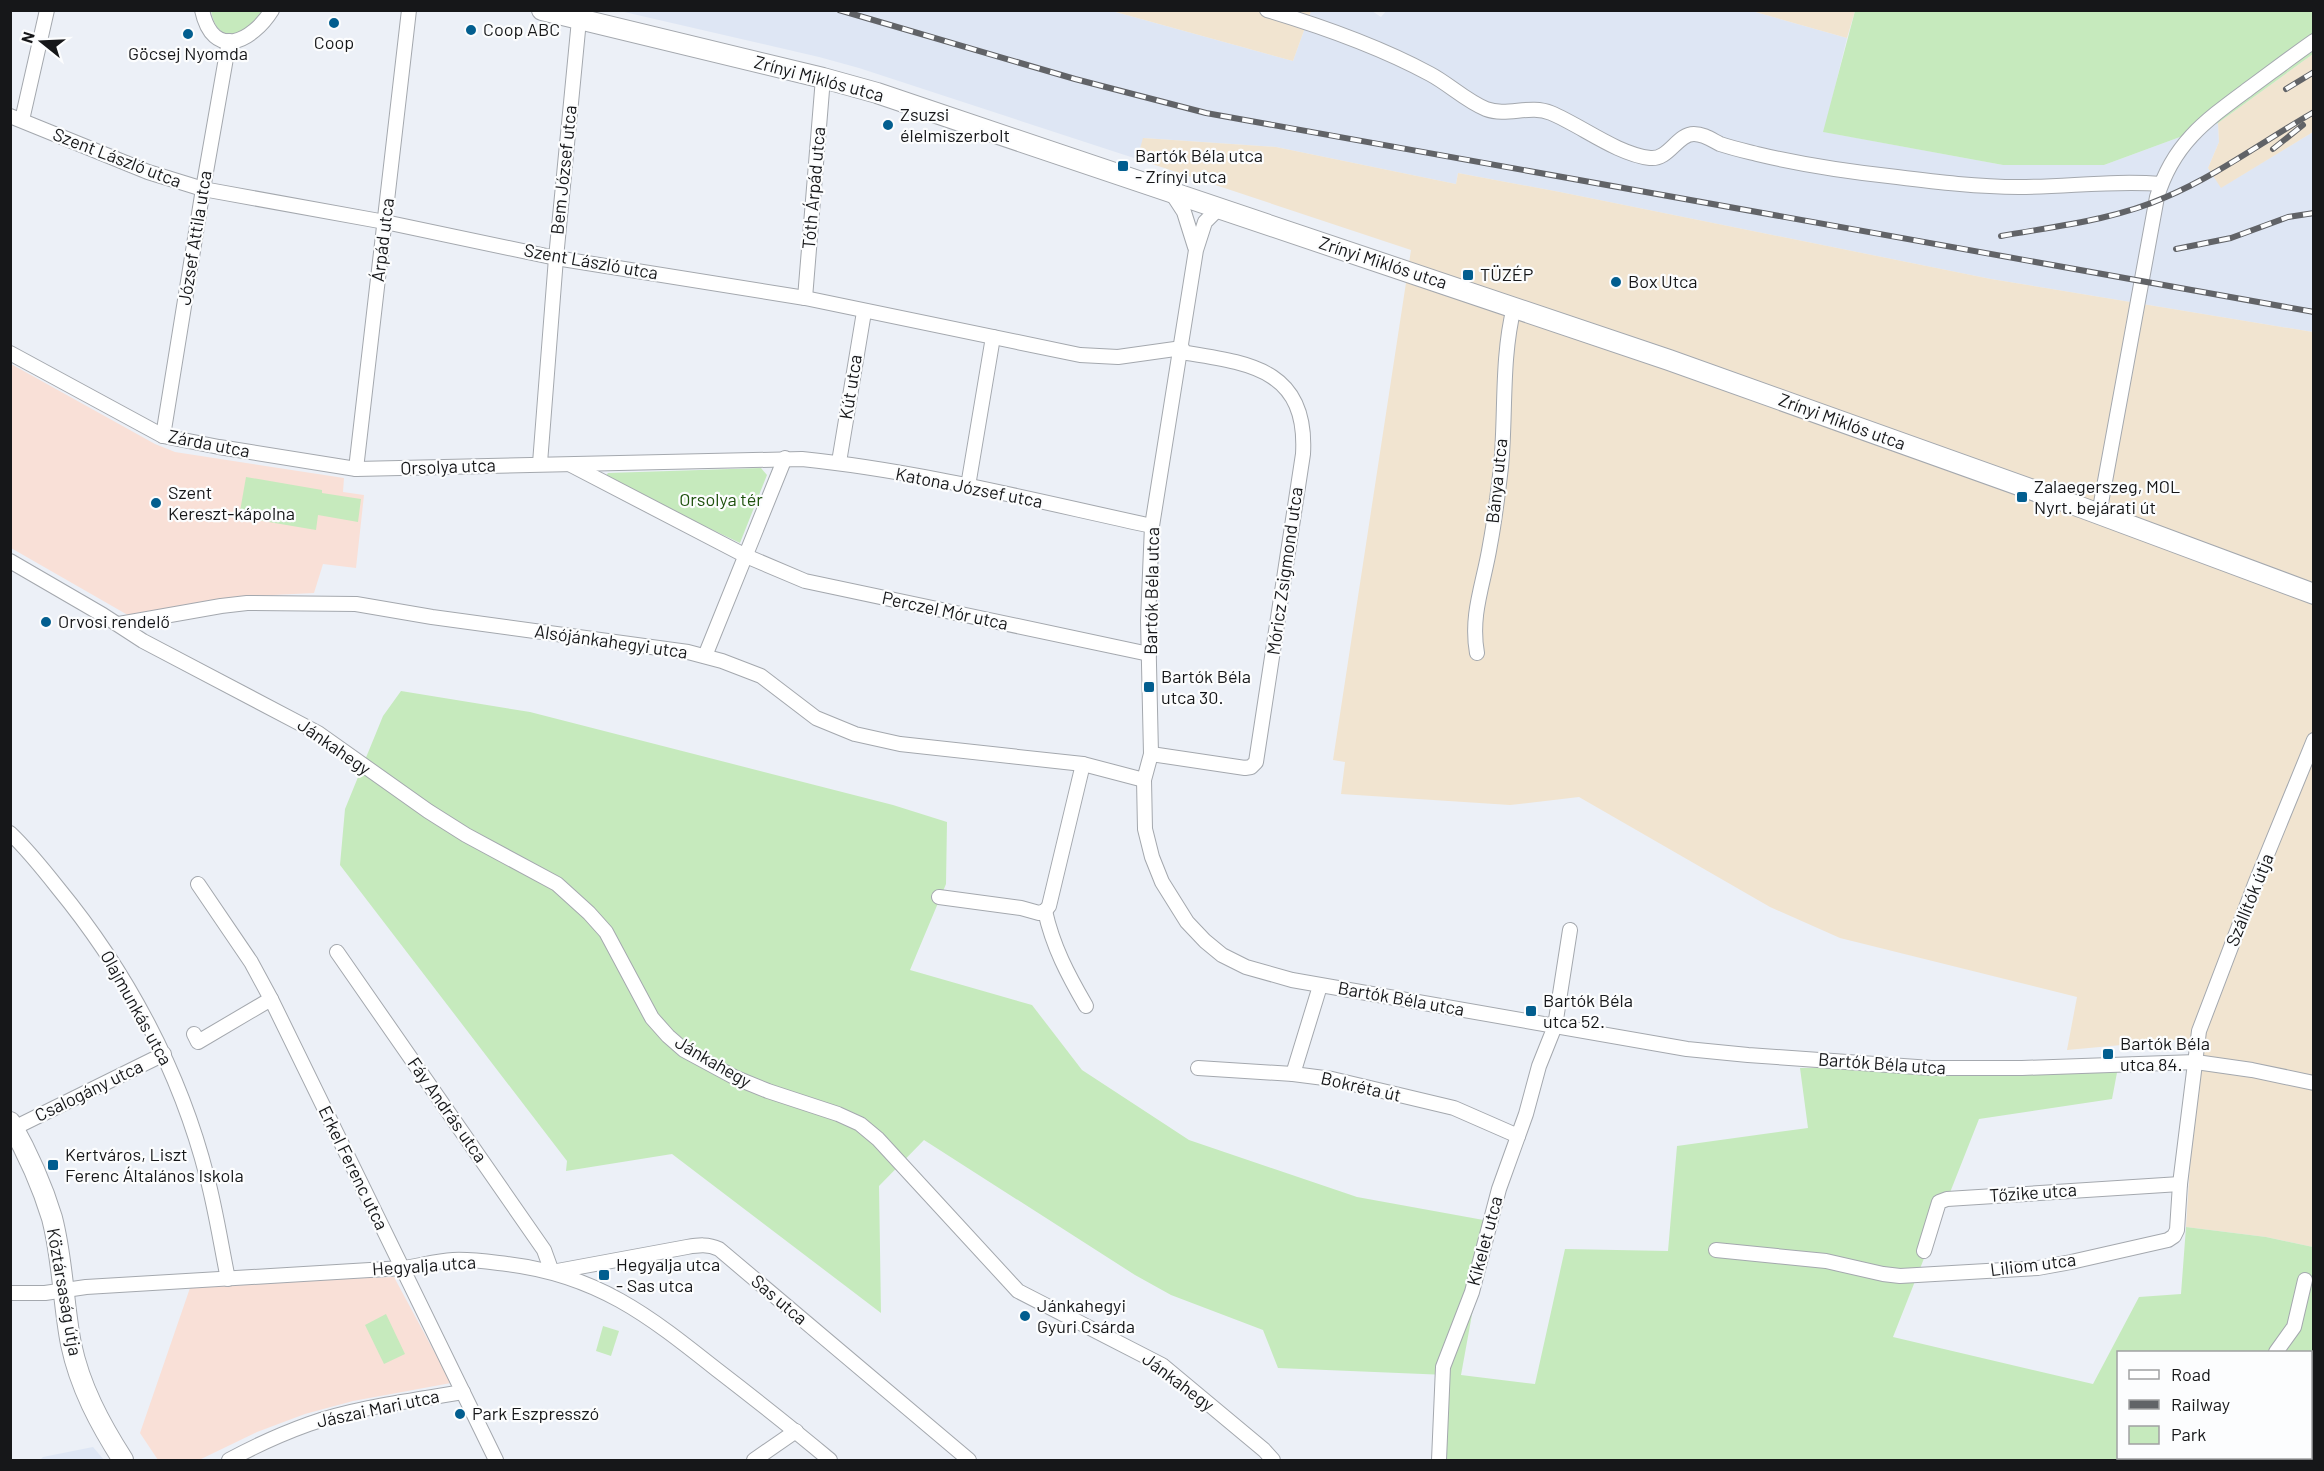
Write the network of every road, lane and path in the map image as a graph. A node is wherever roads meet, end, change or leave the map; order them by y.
1 (47, 10) edge
2 (202, 10) edge
3 (272, 10) edge
4 (409, 10) edge
5 (542, 10) edge
6 (1267, 10) edge
7 (579, 20) junction
8 (229, 41) junction
9 (2313, 41) edge
10 (823, 78) junction
11 (16, 118) edge
12 (2161, 184) junction
13 (203, 189) junction
14 (1171, 192) junction
15 (1219, 208) junction
16 (385, 222) junction
17 (1196, 250) junction
18 (556, 258) junction
19 (805, 298) junction
20 (1514, 308) junction
21 (864, 312) junction
22 (993, 337) junction
23 (1181, 350) junction
24 (10, 353) edge
25 (163, 436) junction
26 (785, 458) junction
27 (838, 462) junction
28 (540, 464) junction
29 (569, 464) junction
30 (356, 469) junction
31 (968, 486) junction
32 (2099, 514) junction
33 (1152, 526) junction
34 (746, 556) junction
35 (13, 566) edge
36 (2313, 594) edge
37 (119, 624) junction
38 (1477, 653) dead end
39 (1149, 654) junction
40 (705, 656) junction
41 (2313, 740) edge
42 (1151, 754) junction
43 (1083, 764) junction
44 (1144, 780) junction
45 (10, 833) edge
46 (198, 884) dead end
47 (939, 897) dead end
48 (1045, 911) junction
49 (1570, 930) dead end
50 (337, 952) dead end
51 (1320, 986) junction
52 (271, 999) junction
53 (1086, 1006) dead end
54 (1555, 1026) junction
55 (194, 1034) dead end
56 (164, 1054) junction
57 (2196, 1062) junction
58 (1198, 1068) dead end
59 (1293, 1074) junction
60 (2313, 1083) edge
61 (13, 1131) edge
62 (1518, 1137) junction
63 (2180, 1184) junction
64 (1716, 1250) dead end
65 (1924, 1251) dead end
66 (403, 1268) junction
67 (552, 1272) junction
68 (228, 1279) junction
69 (2305, 1280) dead end
70 (65, 1290) junction
71 (10, 1293) edge
72 (2277, 1351) edge
73 (463, 1392) junction
74 (796, 1431) junction
75 (123, 1461) edge
76 (229, 1461) edge
77 (496, 1461) edge
78 (754, 1461) edge
79 (830, 1461) edge
80 (969, 1461) edge
81 (1273, 1461) edge
82 (1439, 1461) edge

1 - 11 street
2 - 8 street
3 - 8 street
4 - 16 street, Árpád utca
5 - 7 main road, Zrínyi Miklós utca
6 - 12 street
7 - 10 main road, Zrínyi Miklós utca
7 - 18 street, Bem József utca
8 - 13 street, József Attila utca
9 - 12 street
10 - 14 main road, Zrínyi Miklós utca
10 - 19 street, Tóth Árpád utca
11 - 13 street, Szent László utca
12 - 32 street
13 - 16 street, Szent László utca
13 - 25 street, József Attila utca
14 - 15 main road, Zrínyi Miklós utca
14 - 17 street
15 - 17 street, Bartók Béla utca
15 - 20 main road, Zrínyi Miklós utca
16 - 18 street, Szent László utca
16 - 30 street, Árpád utca
17 - 23 street, Bartók Béla utca
18 - 19 street, Szent László utca
18 - 28 street, Bem József utca
19 - 21 street, Szent László utca
20 - 32 main road, Zrínyi Miklós utca
20 - 38 street, Bánya utca
21 - 22 street, Szent László utca
21 - 27 street, Kút utca
22 - 23 street, Szent László utca
22 - 31 street
23 - 33 street, Bartók Béla utca
23 - 42 street, Móricz Zsigmond utca
24 - 25 street, Zárda utca
25 - 30 street, Zárda utca
26 - 27 street, Katona József utca
26 - 29 street
26 - 34 street
27 - 31 street, Katona József utca
28 - 29 street
28 - 30 street, Orsolya utca
29 - 34 street
31 - 33 street, Katona József utca
32 - 36 main road, Zrínyi Miklós utca
33 - 39 street, Bartók Béla utca
34 - 39 street, Perczel Mór utca
34 - 40 street
35 - 37 street, Jánkahegy
37 - 40 street, Alsójánkahegyi utca
37 - 81 street, Jánkahegy
39 - 42 street, Bartók Béla utca
40 - 43 street, Alsójánkahegyi utca
41 - 57 street, Szállítók útja
42 - 44 street, Bartók Béla utca
43 - 44 street, Alsójánkahegyi utca
43 - 48 street
44 - 51 street, Bartók Béla utca
45 - 56 street, Olajmunkás utca
46 - 52 street, Erkel Ferenc utca
47 - 48 street
48 - 53 street
49 - 54 street, Kikelet utca
50 - 67 street, Fáy András utca
51 - 54 street, Bartók Béla utca
51 - 59 street
52 - 55 street
52 - 66 street, Erkel Ferenc utca
54 - 57 street, Bartók Béla utca
54 - 62 street, Kikelet utca
56 - 61 street, Csalogány utca
56 - 68 street, Olajmunkás utca
57 - 60 street, Bartók Béla utca
57 - 63 street, Liliom utca
58 - 59 street, Bokréta út
59 - 62 street, Bokréta út
61 - 70 main road, Köztársaság útja
62 - 82 street, Kikelet utca
63 - 64 street, Liliom utca
63 - 65 street, Tőzike utca
66 - 67 street, Hegyalja utca
66 - 68 street, Hegyalja utca
66 - 73 street, Erkel Ferenc utca
67 - 74 street, Hegyalja utca
67 - 80 street, Sas utca
68 - 70 street, Hegyalja utca
69 - 72 street
70 - 71 street, Hegyalja utca
70 - 75 main road, Köztársaság útja
73 - 76 street, Jászai Mari utca
73 - 77 street, Erkel Ferenc utca
74 - 78 street
74 - 79 street, Hegyalja utca

